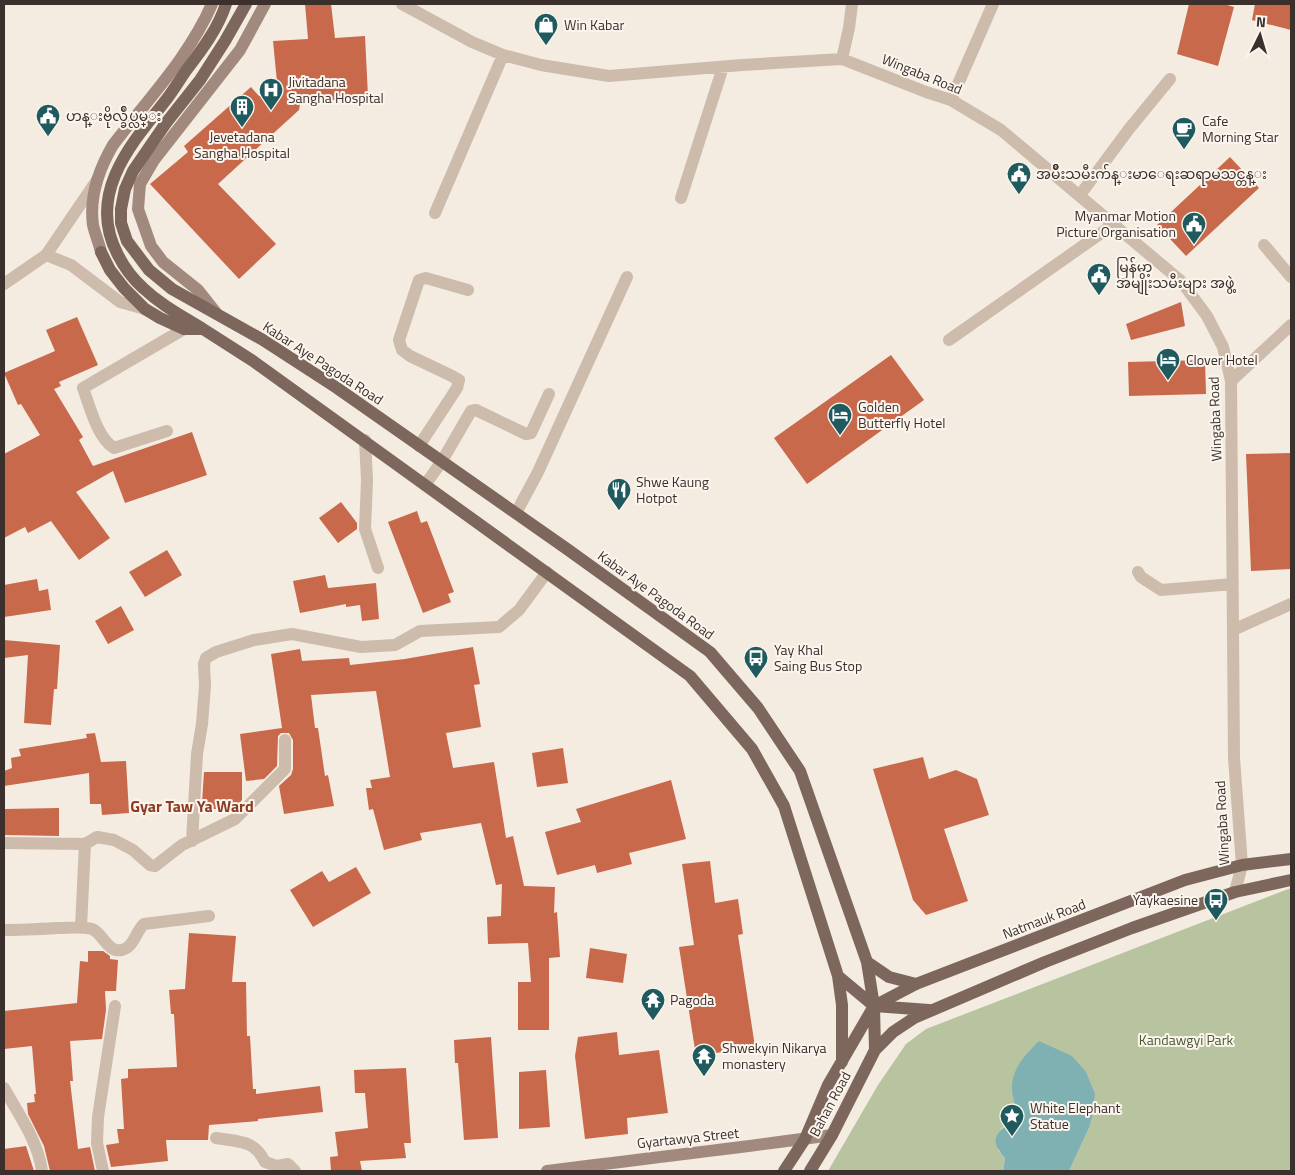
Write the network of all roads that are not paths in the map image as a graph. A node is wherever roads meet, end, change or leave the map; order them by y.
1 (212, 4) edge
2 (226, 4) edge
3 (246, 4) edge
4 (265, 4) edge
5 (402, 4) edge
6 (852, 4) edge
7 (993, 4) edge
8 (503, 56) junction
9 (842, 59) junction
10 (722, 67) junction
11 (1170, 79) dead end
12 (951, 100) junction
13 (97, 180) junction
14 (1080, 195) junction
15 (681, 198) dead end
16 (435, 213) dead end
17 (1114, 224) junction
18 (1264, 245) dead end
19 (46, 255) junction
20 (627, 277) dead end
21 (1291, 277) edge
22 (4, 284) edge
23 (468, 290) dead end
24 (145, 309) junction
25 (219, 316) junction
26 (1291, 325) edge
27 (184, 329) junction
28 (204, 330) junction
29 (949, 340) dead end
30 (1231, 381) junction
31 (549, 394) dead end
32 (167, 431) dead end
33 (365, 440) junction
34 (419, 446) junction
35 (442, 461) junction
36 (425, 485) junction
37 (516, 513) junction
38 (378, 568) dead end
39 (547, 572) junction
40 (1138, 572) dead end
41 (1233, 584) junction
42 (1291, 604) edge
43 (1233, 630) junction
44 (285, 740) dead end
45 (192, 841) junction
46 (4, 842) edge
47 (84, 844) junction
48 (1291, 859) edge
49 (1242, 865) junction
50 (1291, 880) edge
51 (1235, 892) junction
52 (208, 916) dead end
53 (81, 927) junction
54 (4, 930) edge
55 (867, 962) junction
56 (838, 976) junction
57 (916, 984) junction
58 (115, 1006) dead end
59 (874, 1006) junction
60 (929, 1010) junction
61 (875, 1050) junction
62 (842, 1062) junction
63 (4, 1088) edge
64 (832, 1134) junction
65 (216, 1138) dead end
66 (805, 1138) junction
67 (42, 1171) edge
68 (102, 1171) edge
69 (295, 1171) edge
70 (547, 1171) edge
71 (784, 1171) edge
72 (810, 1171) edge

1 - 13 main road
2 - 28 main road
3 - 25 main road, Kabar Aye Pagoda Road
4 - 25 main road, Kabar Aye Pagoda Road
5 - 8 street, Wingaba Road
6 - 9 street
7 - 12 street
8 - 10 street, Wingaba Road
8 - 16 street
9 - 10 street, Wingaba Road
9 - 12 street, Wingaba Road
10 - 15 street
11 - 14 street
12 - 14 street, Wingaba Road
13 - 19 street
13 - 24 main road
14 - 17 street, Wingaba Road
17 - 29 street
17 - 30 street, Wingaba Road
18 - 21 street
19 - 22 street
19 - 24 street
20 - 37 street
23 - 34 street
24 - 27 main road
25 - 34 main road, Kabar Aye Pagoda Road
26 - 30 street
27 - 28 main road
27 - 32 street
28 - 33 main road
30 - 41 street, Wingaba Road
31 - 35 street
33 - 36 main road
33 - 38 street
34 - 35 main road, Kabar Aye Pagoda Road
35 - 36 street
35 - 37 main road, Kabar Aye Pagoda Road
36 - 39 main road
37 - 55 main road, Kabar Aye Pagoda Road
39 - 45 street
39 - 56 main road
40 - 41 street
41 - 43 street, Wingaba Road
42 - 43 street
43 - 49 street, Wingaba Road
44 - 45 street
45 - 47 street
46 - 47 street
47 - 53 street
48 - 49 main road, Natmauk Road
49 - 51 street, Wingaba Road
49 - 57 main road, Natmauk Road
50 - 51 main road
51 - 60 main road
52 - 53 street
53 - 54 street
55 - 57 main road
55 - 59 main road, Kabar Aye Pagoda Road
56 - 59 main road
56 - 62 main road
57 - 59 main road, Natmauk Road
58 - 68 street
59 - 60 main road
59 - 61 main road, Kabar Aye Pagoda Road
59 - 62 main road
60 - 61 main road
61 - 64 main road, Bahan Road
62 - 66 main road, Bahan Road
63 - 67 street
64 - 66 main road, Gyartawya Street
64 - 72 main road, Bahan Road
65 - 69 street
66 - 70 main road, Gyartawya Street
66 - 71 main road, Bahan Road

